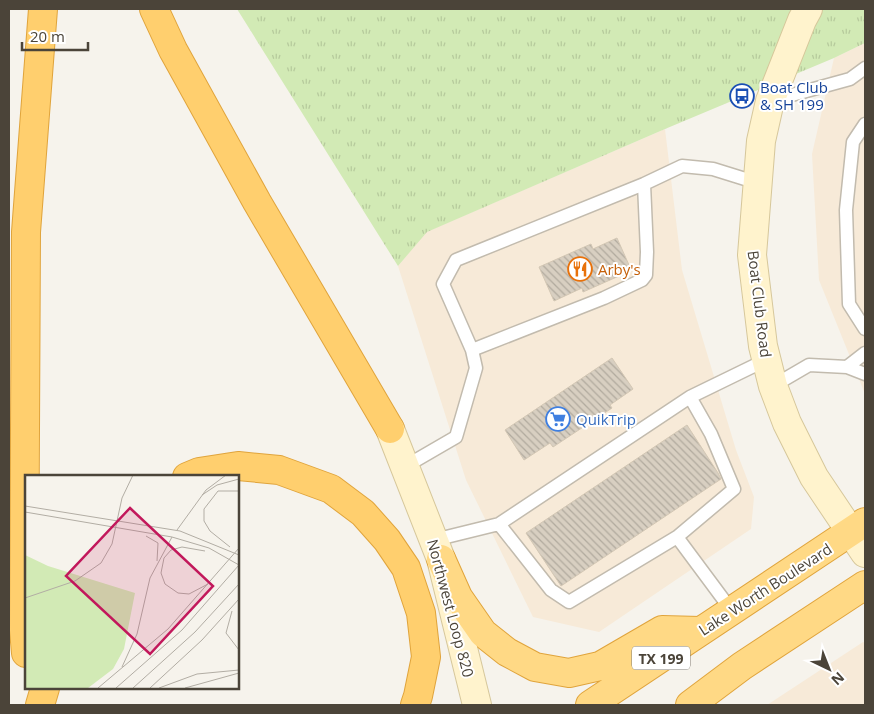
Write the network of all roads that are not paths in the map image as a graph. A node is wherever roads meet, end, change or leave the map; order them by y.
1 (42, 9) edge
2 (154, 9) edge
3 (808, 9) edge
4 (865, 68) edge
5 (770, 101) junction
6 (865, 124) edge
7 (758, 183) junction
8 (644, 184) junction
9 (865, 329) edge
10 (472, 350) junction
11 (865, 353) edge
12 (766, 360) junction
13 (847, 367) junction
14 (865, 374) edge
15 (773, 386) junction
16 (690, 397) junction
17 (390, 429) joint
18 (406, 466) junction
19 (190, 475) edge
20 (499, 524) junction
21 (860, 536) edge
22 (677, 537) junction
23 (437, 549) junction
24 (865, 585) edge
25 (732, 611) junction
26 (700, 632) junction
27 (25, 642) edge
28 (30, 689) edge
29 (45, 689) edge
30 (32, 705) edge
31 (40, 705) edge
32 (415, 705) edge
33 (477, 705) edge
34 (590, 705) edge
35 (690, 705) edge

1 - 27 highway
2 - 17 highway
3 - 5 main road, Boat Club Road
4 - 5 lane
5 - 7 main road, Boat Club Road
6 - 9 lane
7 - 8 lane
7 - 12 main road, Boat Club Road
8 - 10 lane
8 - 10 lane
10 - 18 lane
11 - 13 lane
12 - 15 main road, Boat Club Road
12 - 16 lane
13 - 14 lane
13 - 15 lane
15 - 21 main road, Boat Club Road
16 - 20 lane
16 - 22 lane
17 - 18 main road, Northwest Loop 820
18 - 23 main road, Northwest Loop 820
19 - 32 highway
20 - 22 lane
20 - 23 lane
21 - 25 highway, Lake Worth Boulevard / TX 199
22 - 25 lane
23 - 26 highway
23 - 33 main road, Northwest Loop 820
24 - 35 highway
25 - 26 highway, Lake Worth Boulevard / TX 199
26 - 34 highway, Lake Worth Boulevard / TX 199
28 - 30 highway
29 - 31 highway

